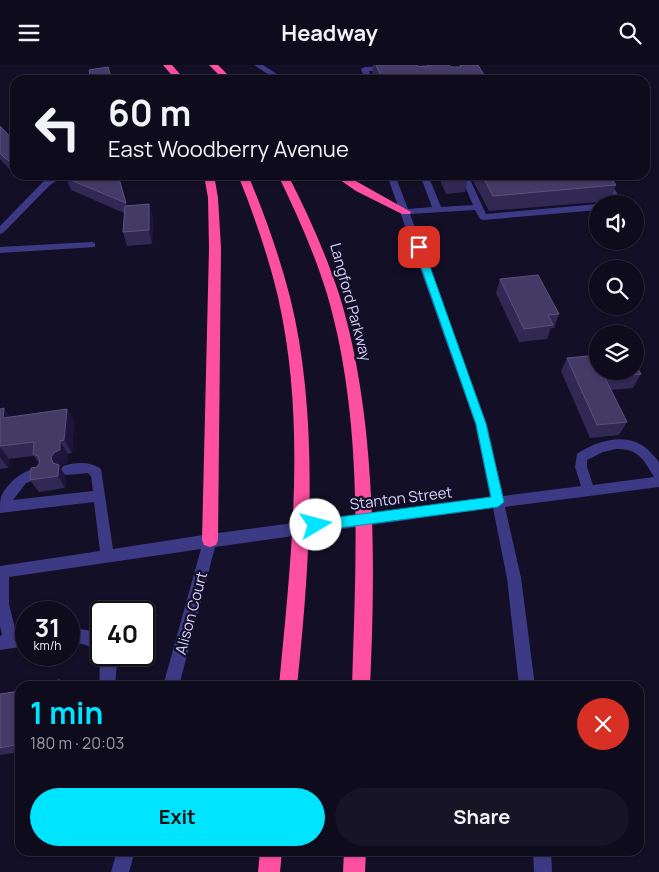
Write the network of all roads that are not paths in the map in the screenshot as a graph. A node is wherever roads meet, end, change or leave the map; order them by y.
1 (167, 65) edge
2 (258, 65) edge
3 (209, 67) edge
4 (395, 67) edge
5 (176, 75) edge
6 (221, 75) edge
7 (274, 75) edge
8 (367, 75) edge
9 (52, 180) edge
10 (210, 180) edge
11 (245, 180) edge
12 (286, 180) edge
13 (346, 180) edge
14 (393, 180) edge
15 (426, 180) edge
16 (466, 180) edge
17 (597, 181) edge
18 (615, 195) edge
19 (478, 207) junction
20 (589, 208) edge
21 (438, 210) junction
22 (406, 212) junction
23 (0, 231) edge
24 (92, 245) dead end
25 (0, 249) edge
26 (67, 470) dead end
27 (41, 473) edge
28 (659, 475) edge
29 (659, 482) edge
30 (588, 491) junction
31 (100, 496) junction
32 (498, 502) junction
33 (0, 507) edge
34 (210, 540) junction
35 (106, 556) junction
36 (1, 572) edge
37 (6, 642) edge
38 (109, 666) edge
39 (107, 681) edge
40 (172, 681) edge
41 (288, 681) edge
42 (361, 681) edge
43 (526, 681) edge
44 (125, 856) edge
45 (271, 856) edge
46 (356, 856) edge
47 (542, 856) edge
48 (120, 872) edge
49 (269, 872) edge
50 (354, 872) edge
51 (543, 872) edge

1 - 5 highway
2 - 7 street
3 - 6 highway
4 - 8 street
9 - 23 street
10 - 34 highway
11 - 41 highway
12 - 42 highway, Langford Parkway
13 - 22 highway
14 - 22 street
15 - 21 street
16 - 19 street
17 - 18 street
19 - 20 street
19 - 21 street
21 - 22 street
22 - 32 street
24 - 25 street
26 - 31 street
27 - 33 street
28 - 30 street
29 - 30 street, Stanton Street
30 - 32 street, Stanton Street
31 - 33 street
31 - 35 street
32 - 34 street, Stanton Street
32 - 43 street
34 - 35 street, Stanton Street
34 - 40 street, Alison Court
35 - 36 street, Stanton Street
36 - 37 street
38 - 39 street
44 - 48 street
45 - 49 highway
46 - 50 highway
47 - 51 street

